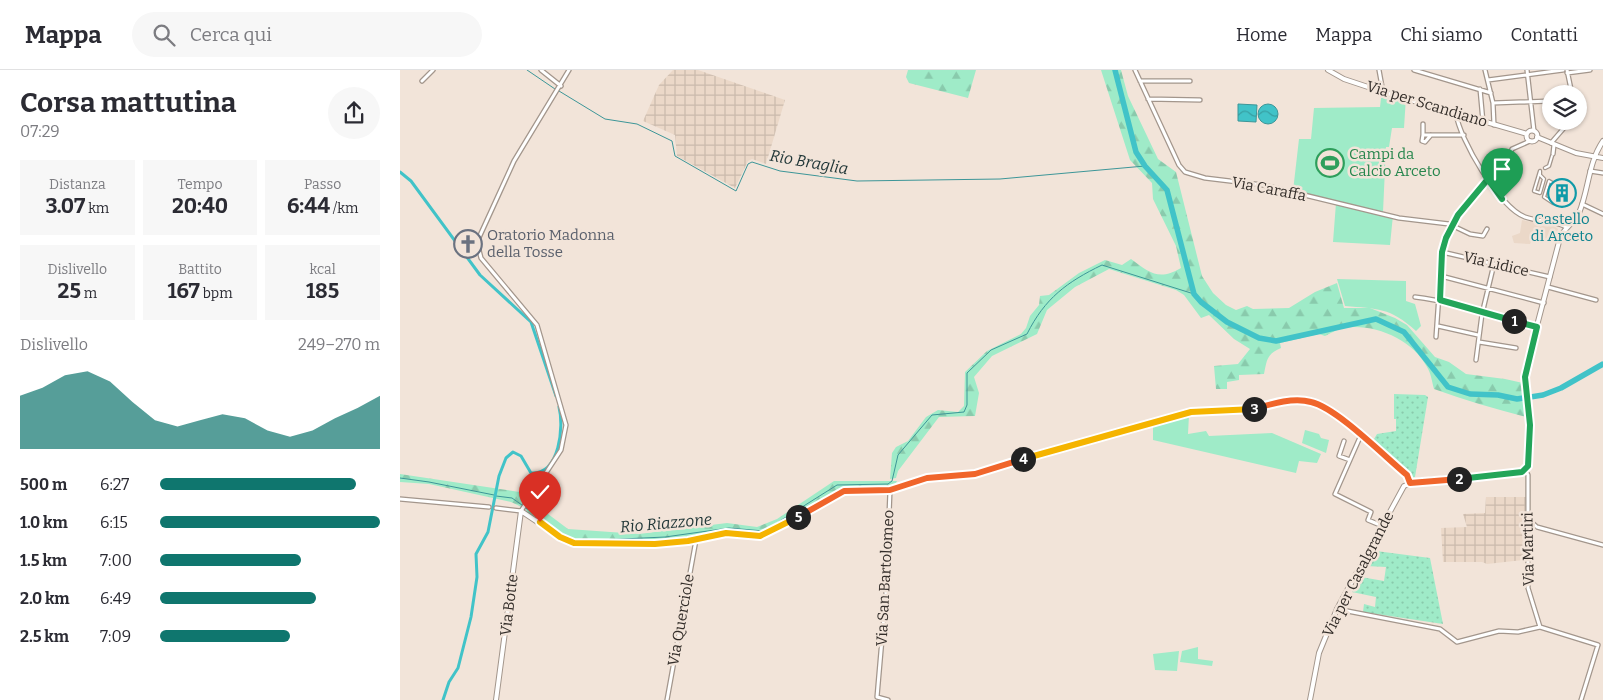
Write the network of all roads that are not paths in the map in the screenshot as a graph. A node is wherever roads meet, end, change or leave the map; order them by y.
1 (433, 70) edge
2 (541, 70) edge
3 (569, 70) edge
4 (1135, 70) edge
5 (1328, 70) edge
6 (1379, 70) edge
7 (1414, 70) edge
8 (1485, 70) edge
9 (1527, 70) edge
10 (1590, 70) edge
11 (1566, 71) edge
12 (1528, 75) junction
13 (1488, 80) junction
14 (422, 81) dead end
15 (1140, 81) junction
16 (1190, 81) dead end
17 (1570, 85) edge
18 (559, 89) junction
19 (1480, 89) junction
20 (1383, 92) junction
21 (1491, 93) junction
22 (1148, 99) junction
23 (1200, 100) dead end
24 (1542, 101) edge
25 (1532, 102) junction
26 (1493, 103) junction
27 (1456, 113) junction
28 (1483, 122) junction
29 (1423, 124) dead end
30 (1494, 124) junction
31 (1563, 130) edge
32 (1534, 131) junction
33 (1431, 134) junction
34 (1423, 135) junction
35 (1464, 135) junction
36 (1527, 135) junction
37 (1538, 137) junction
38 (1603, 141) edge
39 (1528, 142) junction
40 (1553, 144) junction
41 (1553, 155) joint
42 (1594, 156) junction
43 (1603, 158) edge
44 (1545, 168) dead end
45 (1590, 171) junction
46 (1603, 174) edge
47 (1488, 179) junction
48 (1541, 189) junction
49 (1546, 190) junction
50 (1582, 204) junction
51 (1603, 214) edge
52 (1452, 226) junction
53 (1566, 227) junction
54 (1487, 229) dead end
55 (1442, 252) junction
56 (1494, 264) junction
57 (1442, 276) junction
58 (1550, 277) junction
59 (1548, 287) junction
60 (1488, 289) junction
61 (1415, 297) dead end
62 (1440, 300) junction
63 (1596, 300) dead end
64 (1544, 303) junction
65 (1482, 314) junction
66 (1438, 326) junction
67 (1537, 327) junction
68 (1478, 336) junction
69 (1436, 337) dead end
70 (1479, 342) junction
71 (1516, 348) dead end
72 (1476, 360) dead end
73 (1361, 435) junction
74 (1344, 441) dead end
75 (1350, 460) junction
76 (1525, 470) junction
77 (1410, 483) junction
78 (890, 490) junction
79 (400, 499) edge
80 (490, 507) dead end
81 (496, 508) dead end
82 (522, 509) junction
83 (1528, 518) junction
84 (1380, 525) dead end
85 (696, 540) junction
86 (1603, 545) edge
87 (1337, 609) junction
88 (1540, 627) junction
89 (496, 700) edge
90 (667, 700) edge
91 (888, 700) edge
92 (1310, 700) edge
93 (1582, 700) edge

1 - 14 street
2 - 18 street
3 - 18 street
4 - 15 street, Via Caraffa
5 - 20 street, Via per Scandiano
6 - 20 street
7 - 19 street
8 - 13 street
9 - 12 street
10 - 11 street
11 - 12 street
11 - 17 street
12 - 13 street
12 - 25 street
13 - 21 street
15 - 16 street
15 - 22 street, Via Caraffa
18 - 82 street
19 - 21 street
19 - 28 street
20 - 27 street, Via per Scandiano
21 - 26 street
22 - 23 street
22 - 52 street, Via Caraffa
24 - 25 street
25 - 26 street
25 - 32 street
26 - 30 street
27 - 28 street, Via per Scandiano
27 - 35 street
28 - 30 street, Via per Scandiano
29 - 34 street
30 - 36 street, Via per Scandiano
31 - 40 street
32 - 36 street
32 - 37 street
33 - 34 street
33 - 34 street
33 - 35 street
35 - 47 street
36 - 39 street
37 - 39 street
37 - 40 street
38 - 42 street, Via Martiri
39 - 47 street
40 - 41 street
40 - 42 street
41 - 44 street
42 - 43 street
42 - 45 street, Via Martiri
45 - 46 street
45 - 50 street, Via Martiri
47 - 52 street
47 - 53 street
48 - 48 street
48 - 49 street
49 - 49 street
50 - 51 street
50 - 53 street, Via Martiri
52 - 54 street
52 - 55 street
53 - 58 street, Via Martiri
55 - 56 street, Via Lidice
55 - 57 street
56 - 58 street, Via Lidice
56 - 60 street
57 - 60 street
57 - 62 street
58 - 59 street, Via Martiri
59 - 63 street
59 - 64 street, Via Martiri
60 - 64 street
60 - 65 street
61 - 62 street
62 - 65 street
62 - 66 street
64 - 67 street, Via Martiri
65 - 67 street
65 - 68 street
66 - 68 street
66 - 69 street
67 - 76 street, Via Martiri
68 - 70 street
70 - 71 street
70 - 72 street
73 - 75 street
73 - 77 street
73 - 78 street
74 - 75 street
75 - 84 street
76 - 77 street
76 - 83 street, Via Martiri
77 - 87 street, Via per Casalgrande
78 - 85 street, Via San Bartolomeo
78 - 91 street, Via San Bartolomeo
79 - 80 street
81 - 82 street
82 - 85 street, Via San Bartolomeo
82 - 89 street, Via Botte
83 - 86 street
83 - 88 street, Via Martiri
85 - 90 street, Via Querciole
87 - 88 street
87 - 92 street, Via per Casalgrande
88 - 93 street

